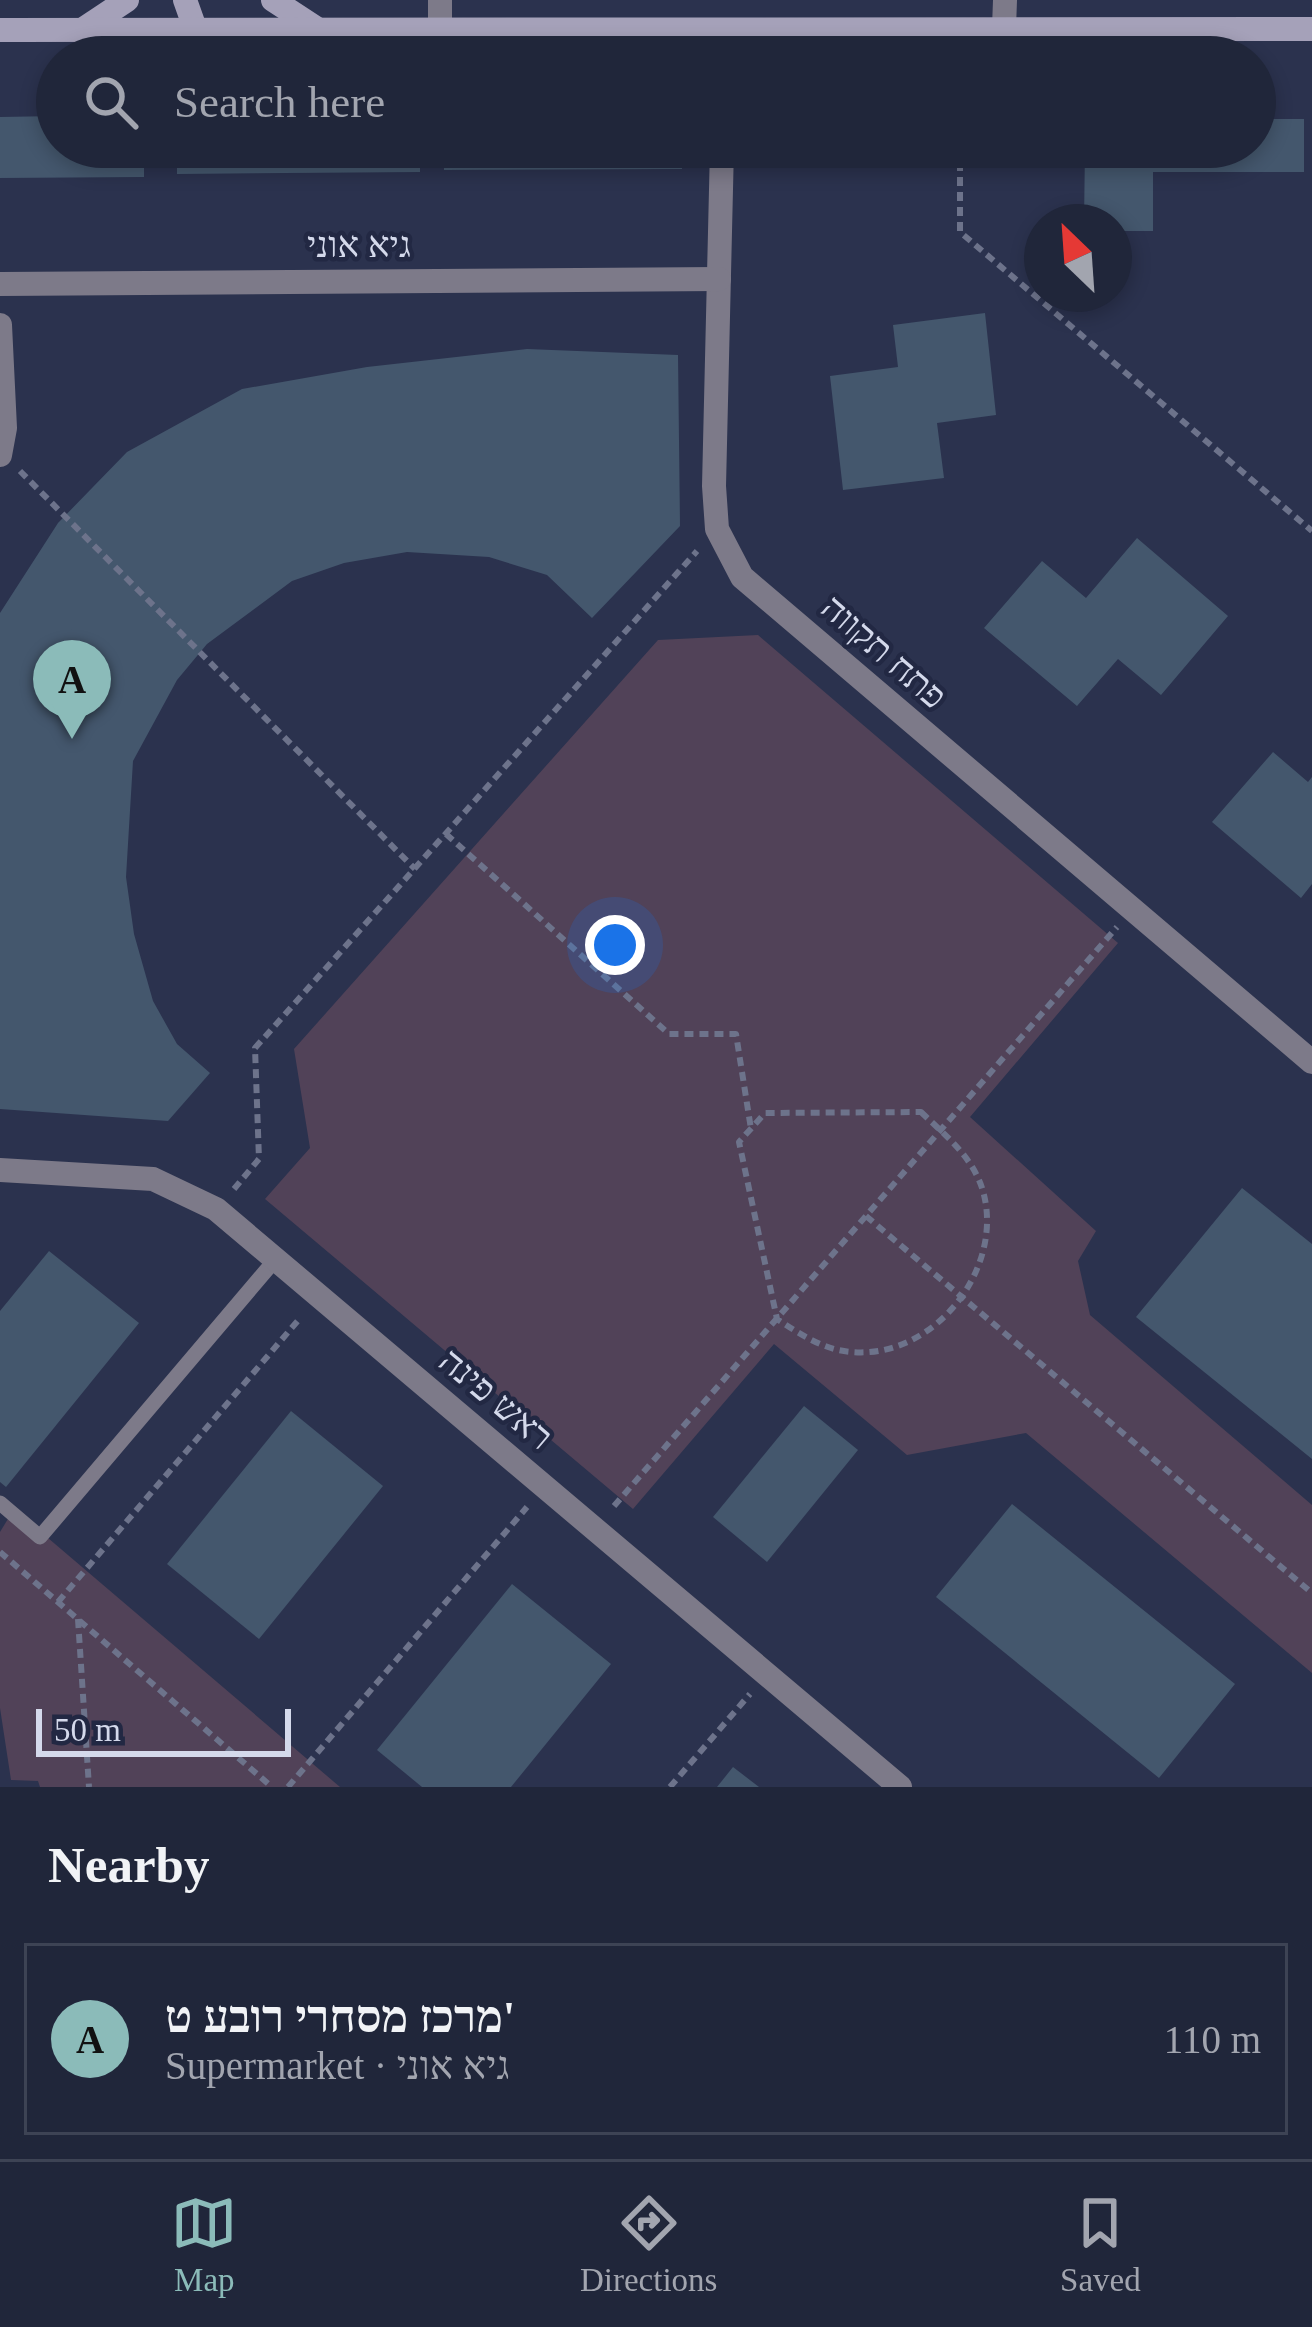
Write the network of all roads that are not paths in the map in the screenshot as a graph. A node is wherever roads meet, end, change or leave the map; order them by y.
1 (128, 0) edge
2 (185, 0) edge
3 (206, 0) edge
4 (273, 0) edge
5 (440, 0) edge
6 (1005, 0) edge
7 (1004, 28) junction
8 (1312, 29) edge
9 (0, 30) edge
10 (80, 31) junction
11 (196, 31) junction
12 (321, 32) junction
13 (440, 32) junction
14 (535, 36) edge
15 (864, 36) edge
16 (721, 168) edge
17 (718, 279) junction
18 (0, 284) edge
19 (0, 325) edge
20 (0, 455) edge
21 (1312, 1062) edge
22 (0, 1170) edge
23 (275, 1260) junction
24 (0, 1504) edge
25 (900, 1787) edge

1 - 10 street
2 - 11 street
3 - 11 street
4 - 12 street
5 - 13 street
6 - 7 street
7 - 8 street
7 - 15 street
9 - 10 street
10 - 11 street
11 - 12 street
12 - 13 street
13 - 14 street
16 - 17 street, פתח תקווה
17 - 18 street, גיא אוני
17 - 21 street, פתח תקווה
19 - 20 street
22 - 23 street, ראש פינה
23 - 24 lane
23 - 25 street, ראש פינה

